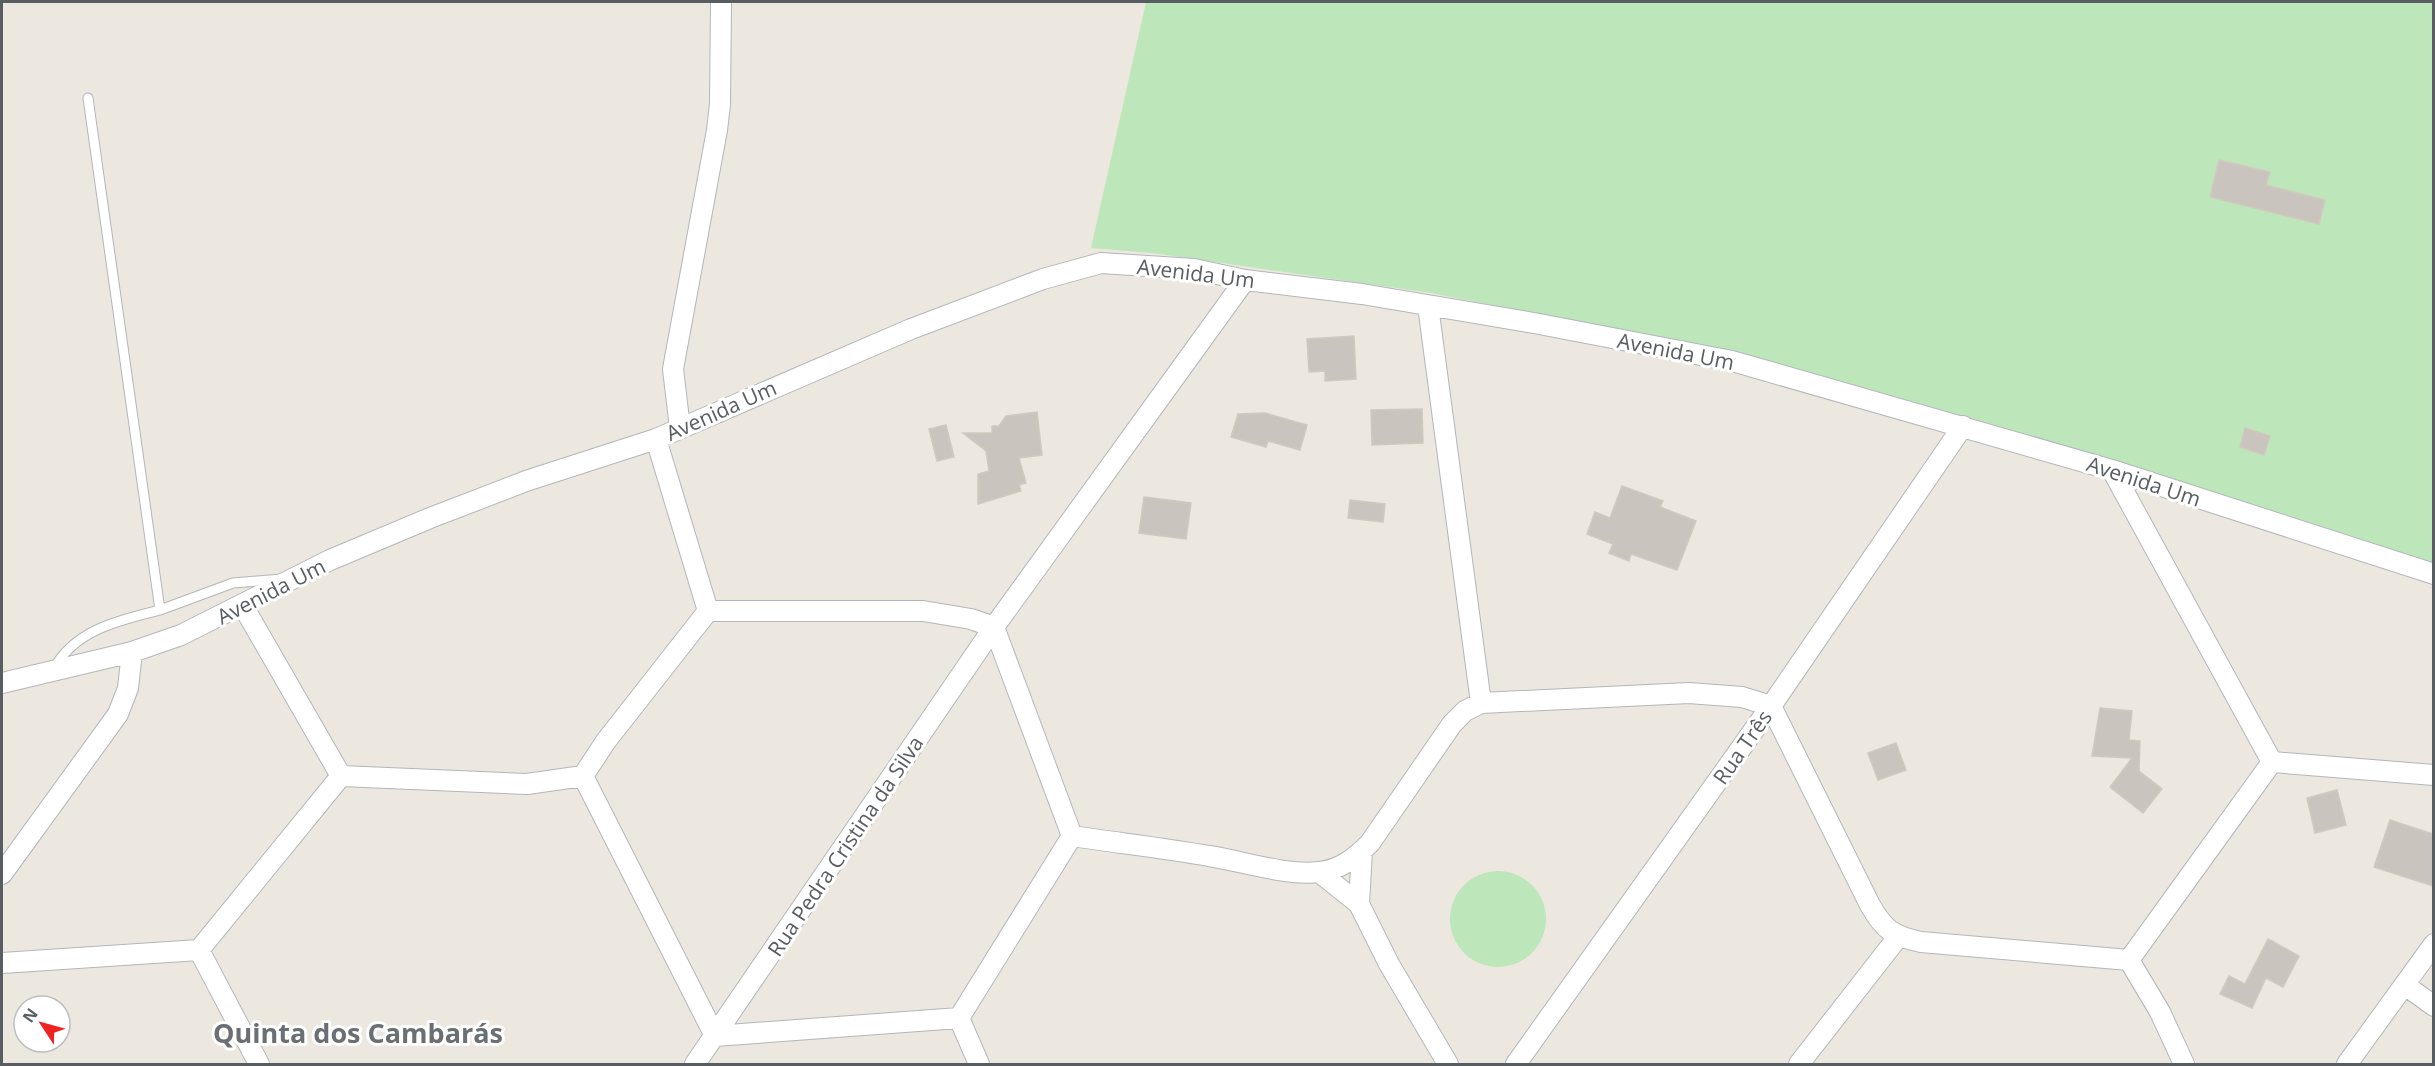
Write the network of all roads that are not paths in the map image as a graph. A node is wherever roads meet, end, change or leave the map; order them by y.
1 (721, 2) edge
2 (88, 98) dead end
3 (1245, 280) junction
4 (1428, 306) junction
5 (1963, 426) junction
6 (680, 428) junction
7 (656, 439) junction
8 (2112, 470) junction
9 (2433, 574) edge
10 (296, 579) junction
11 (243, 606) junction
12 (160, 610) junction
13 (708, 610) junction
14 (994, 627) junction
15 (132, 652) junction
16 (51, 672) junction
17 (2, 683) edge
18 (1480, 703) junction
19 (1771, 706) junction
20 (2272, 762) junction
21 (2433, 775) edge
22 (340, 776) junction
23 (582, 776) junction
24 (1072, 836) junction
25 (1362, 851) junction
26 (1319, 872) junction
27 (2, 874) edge
28 (1359, 904) junction
29 (1898, 937) junction
30 (2433, 944) edge
31 (199, 950) junction
32 (2129, 960) junction
33 (2, 963) edge
34 (2405, 985) junction
35 (2433, 1006) edge
36 (959, 1018) junction
37 (715, 1036) junction
38 (259, 1065) edge
39 (694, 1065) edge
40 (979, 1065) edge
41 (1448, 1065) edge
42 (1516, 1065) edge
43 (1799, 1065) edge
44 (2184, 1065) edge
45 (2347, 1065) edge

1 - 6 street
2 - 12 lane
3 - 4 street, Avenida Um
3 - 6 street, Avenida Um
3 - 14 street, Rua Pedra Cristina da Silva
4 - 5 street, Avenida Um
4 - 18 street
5 - 8 street, Avenida Um
5 - 19 street, Rua Três
6 - 7 street, Avenida Um
7 - 10 street, Avenida Um
7 - 13 street
8 - 9 street, Avenida Um
8 - 20 street
10 - 11 street, Avenida Um
10 - 12 lane
11 - 15 street, Avenida Um
11 - 22 street
12 - 16 lane
13 - 14 street
13 - 23 street
14 - 24 street
14 - 37 street, Rua Pedra Cristina da Silva
15 - 16 street, Avenida Um
15 - 27 street
16 - 17 street, Avenida Um
18 - 19 street
18 - 25 street
19 - 29 street
19 - 42 street, Rua Três
20 - 21 street
20 - 32 street
22 - 23 street
22 - 31 street
23 - 37 street
24 - 26 street
24 - 36 street
25 - 26 street
25 - 28 street
26 - 28 street
28 - 41 street
29 - 32 street
29 - 43 street
30 - 34 street
31 - 33 street
31 - 38 street
32 - 44 street
34 - 35 street
34 - 45 street
36 - 37 street
36 - 40 street
37 - 39 street, Rua Pedra Cristina da Silva

